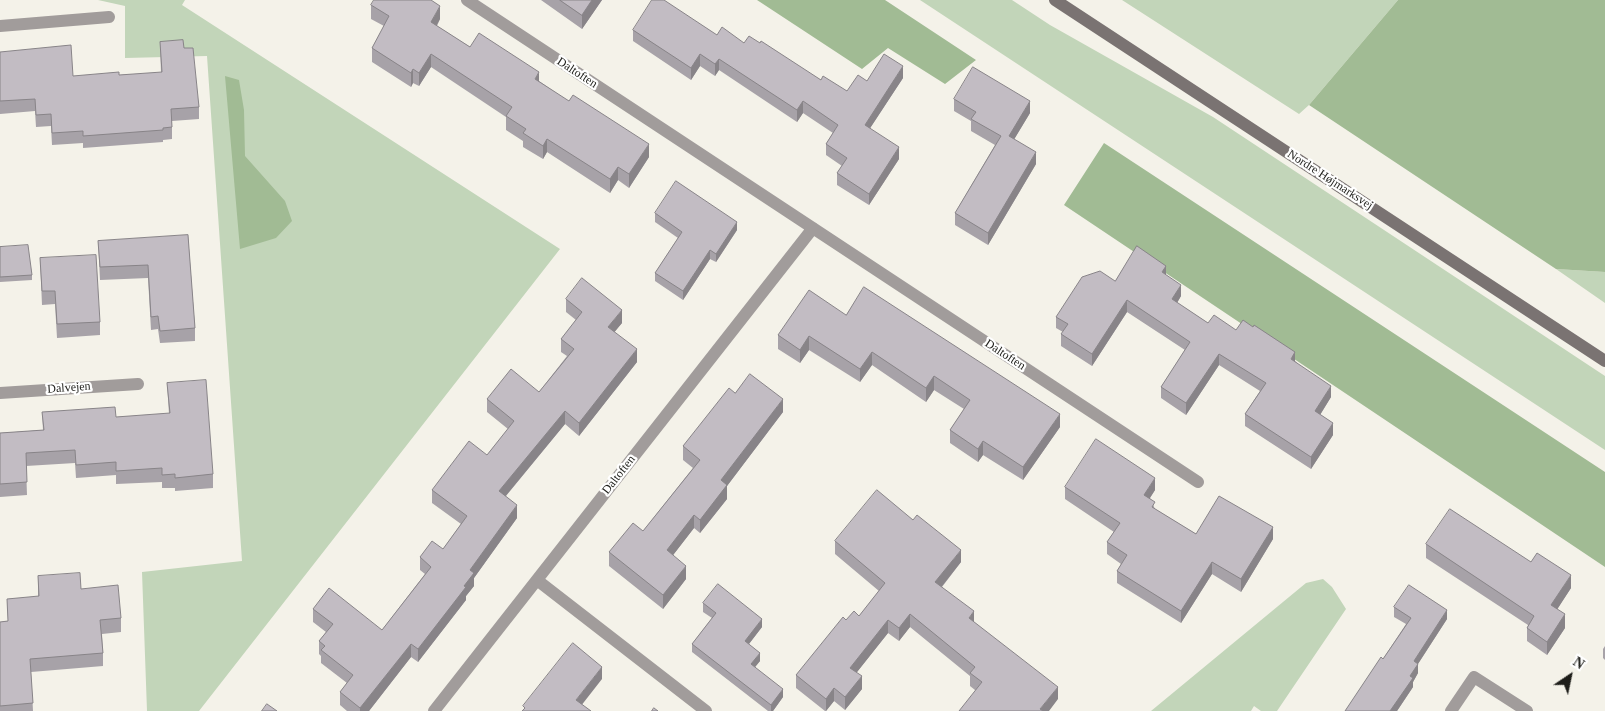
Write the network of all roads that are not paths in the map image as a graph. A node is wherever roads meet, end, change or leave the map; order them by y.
1 (466, 0) edge
2 (1055, 0) edge
3 (109, 16) dead end
4 (0, 26) edge
5 (813, 228) junction
6 (1605, 361) edge
7 (138, 384) dead end
8 (0, 392) edge
9 (1198, 482) dead end
10 (537, 580) junction
11 (434, 711) edge
12 (706, 711) edge
13 (1452, 711) edge
14 (1527, 711) edge

1 - 5 street, Daltoften
2 - 6 street, Nordre Højmarksvej
3 - 4 street
5 - 9 street, Daltoften
5 - 10 street, Daltoften
7 - 8 street, Dalvejen
10 - 11 street, Daltoften
10 - 12 street
13 - 14 street

